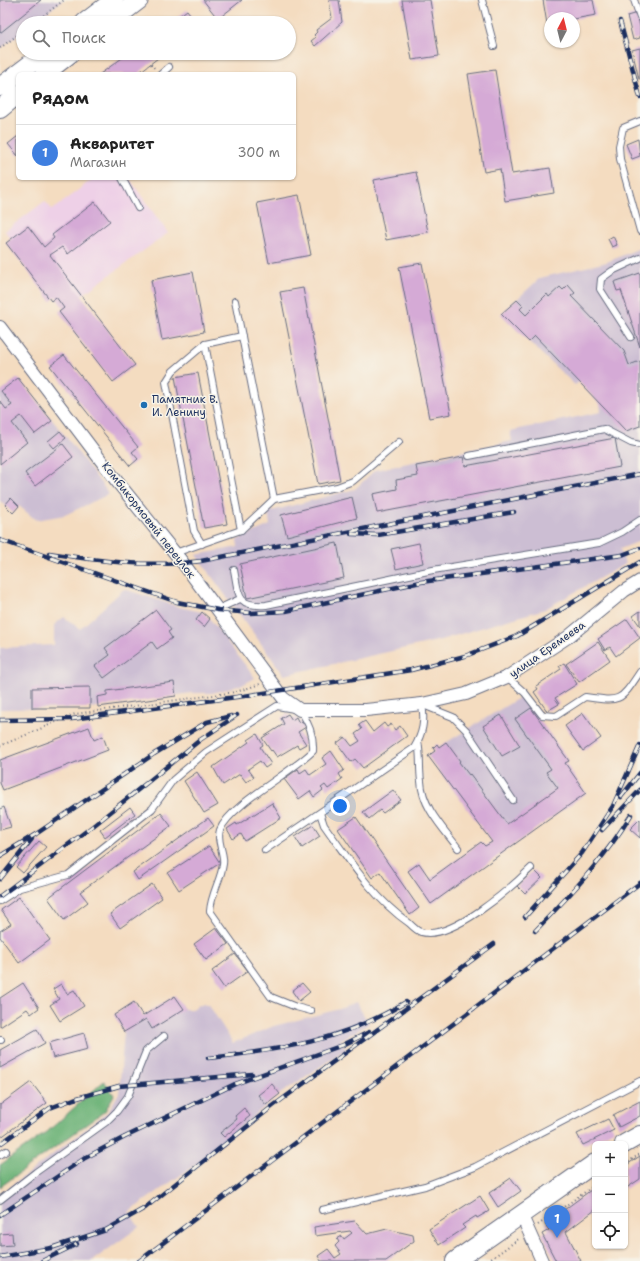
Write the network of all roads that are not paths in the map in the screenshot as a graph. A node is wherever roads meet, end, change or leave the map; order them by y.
1 (114, 0) edge
2 (139, 0) edge
3 (482, 0) edge
4 (634, 0) edge
5 (93, 16) edge
6 (118, 16) edge
7 (640, 17) edge
8 (494, 46) dead end
9 (35, 60) edge
10 (63, 60) edge
11 (169, 67) dead end
12 (19, 72) edge
13 (49, 72) edge
14 (163, 72) edge
15 (16, 75) edge
16 (0, 87) edge
17 (16, 96) edge
18 (0, 108) edge
19 (640, 121) edge
20 (123, 180) edge
21 (138, 208) dead end
22 (640, 231) edge
23 (640, 258) edge
24 (235, 301) dead end
25 (0, 327) edge
26 (242, 336) junction
27 (631, 337) dead end
28 (205, 344) junction
29 (399, 442) dead end
30 (640, 445) edge
31 (470, 456) dead end
32 (274, 499) junction
33 (640, 520) edge
34 (241, 530) junction
35 (202, 544) junction
36 (175, 553) junction
37 (234, 570) dead end
38 (640, 581) edge
39 (240, 599) junction
40 (218, 609) junction
41 (640, 672) edge
42 (507, 677) junction
43 (422, 704) junction
44 (300, 710) junction
45 (418, 741) junction
46 (513, 800) dead end
47 (320, 812) junction
48 (458, 848) dead end
49 (265, 850) dead end
50 (531, 868) dead end
51 (0, 901) edge
52 (311, 1011) dead end
53 (164, 1036) dead end
54 (640, 1081) edge
55 (640, 1135) edge
56 (628, 1142) edge
57 (6, 1151) dead end
58 (0, 1155) edge
59 (592, 1165) edge
60 (0, 1200) edge
61 (322, 1210) dead end
62 (521, 1214) junction
63 (455, 1261) edge
64 (542, 1261) edge

1 - 5 street
2 - 6 street
3 - 8 lane
4 - 7 lane
9 - 12 street
10 - 13 street
11 - 14 lane
15 - 16 street
17 - 18 street
19 - 22 lane
20 - 21 lane
23 - 27 lane
24 - 26 lane
25 - 36 street, Комбикормовый переулок
26 - 28 lane
26 - 32 lane
28 - 34 lane
28 - 35 lane
29 - 32 lane
30 - 31 lane
32 - 34 lane
33 - 39 lane
34 - 35 lane
35 - 36 lane
36 - 40 street, Комбикормовый переулок
37 - 39 lane
38 - 42 street, улица Еремеева
39 - 40 lane
40 - 44 street, Комбикормовый переулок
41 - 42 lane
42 - 43 street, улица Еремеева
43 - 44 street, улица Еремеева
43 - 45 lane
43 - 46 lane
44 - 51 lane
44 - 52 lane
45 - 47 lane
45 - 48 lane
47 - 49 lane
47 - 50 lane
53 - 60 lane
54 - 61 lane
55 - 56 street
57 - 58 lane
59 - 62 street
62 - 63 street
62 - 64 street

